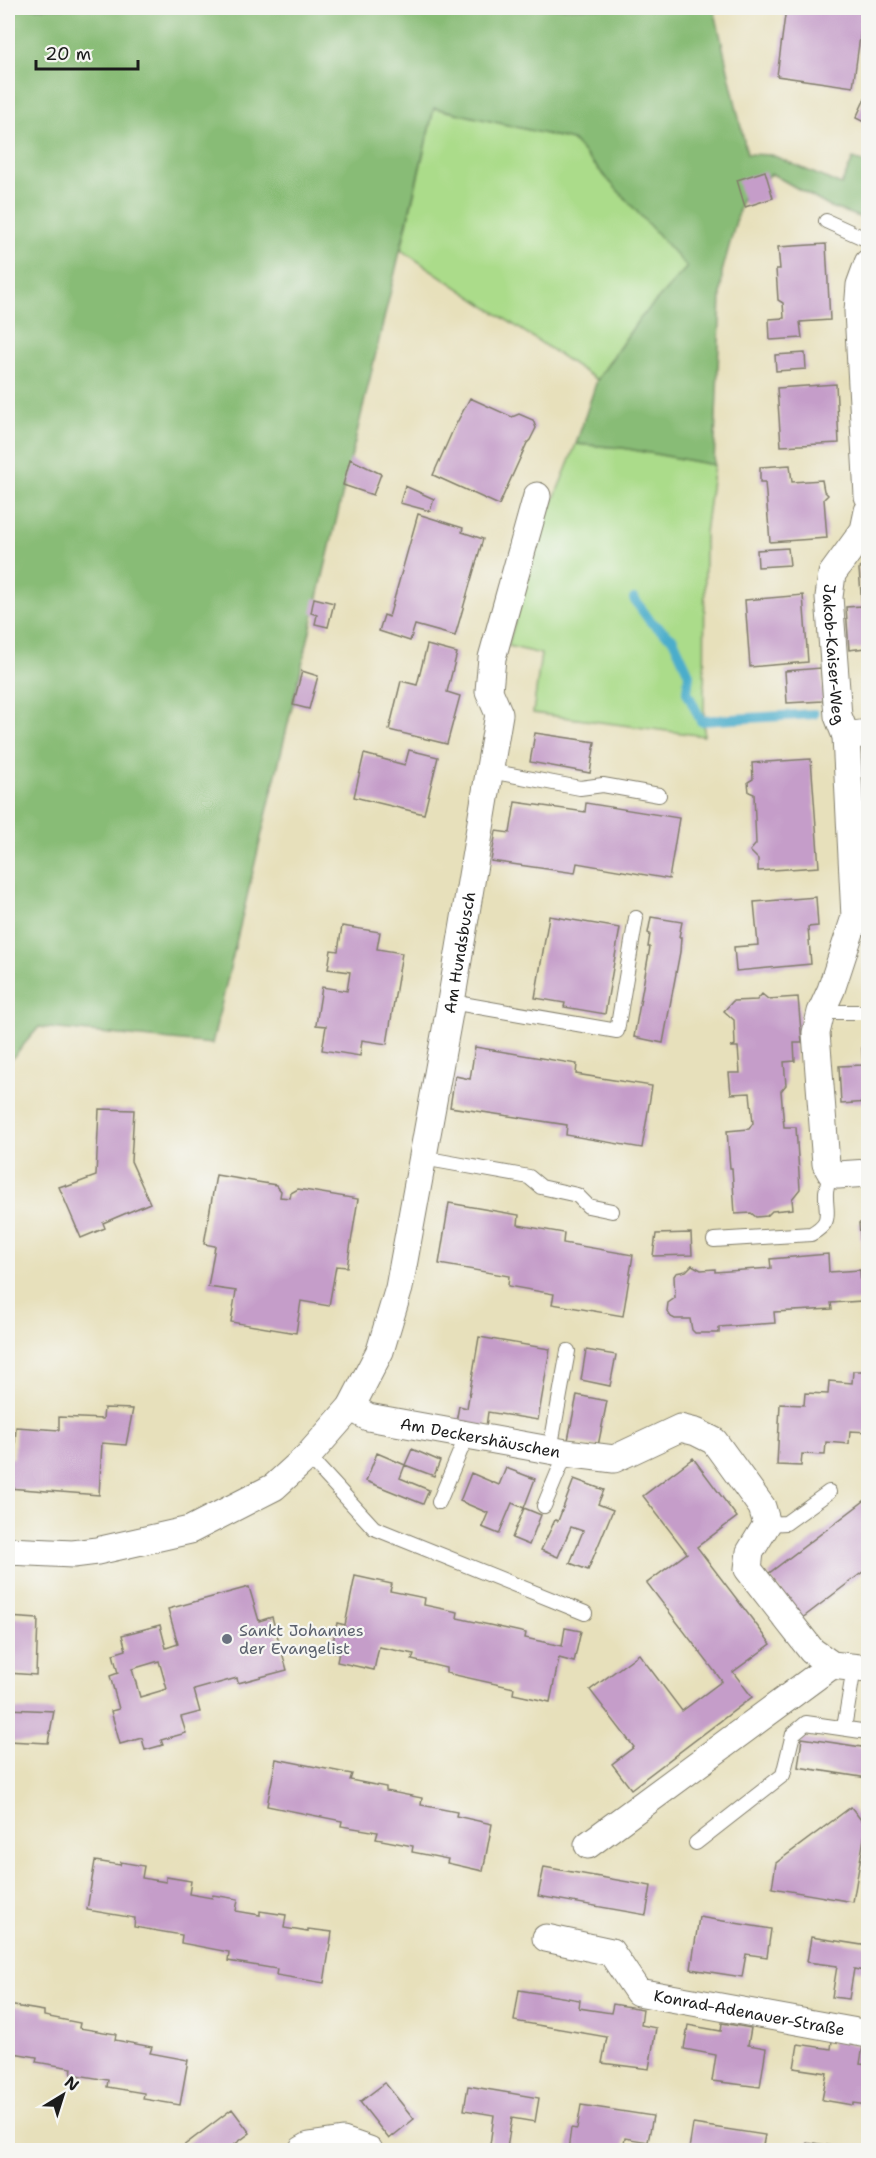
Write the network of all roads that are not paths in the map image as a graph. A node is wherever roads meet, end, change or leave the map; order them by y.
1 (826, 221) dead end
2 (868, 240) edge
3 (868, 263) edge
4 (868, 495) edge
5 (537, 496) dead end
6 (868, 511) edge
7 (857, 734) edge
8 (490, 771) junction
9 (659, 795) dead end
10 (636, 918) dead end
11 (451, 1002) junction
12 (821, 1012) junction
13 (868, 1012) edge
14 (423, 1158) junction
15 (831, 1173) junction
16 (868, 1173) edge
17 (612, 1211) dead end
18 (714, 1240) dead end
19 (568, 1351) dead end
20 (351, 1407) junction
21 (467, 1435) junction
22 (558, 1452) junction
23 (308, 1455) junction
24 (830, 1492) dead end
25 (440, 1502) dead end
26 (544, 1506) dead end
27 (767, 1524) junction
28 (8, 1551) edge
29 (585, 1613) dead end
30 (851, 1667) edge
31 (844, 1728) junction
32 (868, 1732) edge
33 (696, 1843) dead end
34 (588, 1845) dead end
35 (546, 1938) dead end
36 (868, 2034) edge
37 (302, 2151) edge
38 (369, 2151) edge

1 - 2 lane
3 - 4 street
5 - 8 street, Am Hundsbusch
6 - 7 street, Jakob-Kaiser-Weg
7 - 12 street, Jakob-Kaiser-Weg
8 - 9 lane
8 - 11 street, Am Hundsbusch
10 - 11 lane
11 - 14 street, Am Hundsbusch
12 - 13 lane
12 - 15 street, Jakob-Kaiser-Weg
14 - 17 lane
14 - 20 street, Am Hundsbusch
15 - 16 street
15 - 18 lane, Jakob-Kaiser-Weg
19 - 22 lane
20 - 21 street, Am Deckershäuschen
20 - 23 street
21 - 22 street, Am Deckershäuschen
21 - 25 lane
22 - 26 lane
22 - 27 street, Am Deckershäuschen
23 - 28 street
23 - 29 lane
24 - 27 lane
27 - 30 street
30 - 31 lane
30 - 34 street
31 - 32 lane
31 - 33 lane
35 - 36 street, Konrad-Adenauer-Straße
37 - 38 street

